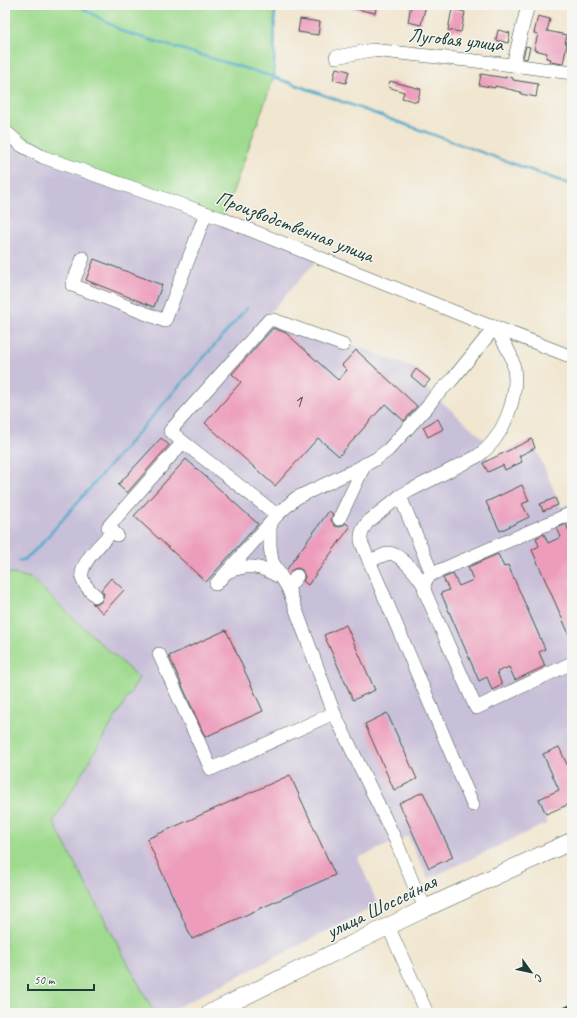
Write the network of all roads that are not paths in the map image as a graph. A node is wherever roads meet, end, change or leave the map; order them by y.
1 (528, 5) edge
2 (336, 57) dead end
3 (513, 65) junction
4 (572, 73) edge
5 (5, 131) edge
6 (206, 213) junction
7 (83, 258) dead end
8 (495, 327) junction
9 (343, 345) dead end
10 (572, 357) edge
11 (183, 442) junction
12 (365, 464) junction
13 (400, 496) junction
14 (572, 513) edge
15 (274, 518) junction
16 (339, 519) dead end
17 (391, 553) junction
18 (369, 561) junction
19 (430, 570) junction
20 (225, 573) junction
21 (297, 576) dead end
22 (285, 583) junction
23 (216, 584) dead end
24 (424, 586) junction
25 (96, 596) dead end
26 (159, 654) dead end
27 (572, 663) edge
28 (334, 713) junction
29 (473, 805) dead end
30 (572, 841) edge
31 (426, 908) junction
32 (388, 926) junction
33 (229, 1008) edge
34 (210, 1013) edge
35 (427, 1013) edge

1 - 3 street
2 - 3 street, Луговая улица
3 - 4 street, Луговая улица
5 - 6 street, Производственная улица
6 - 7 street
6 - 8 street, Производственная улица
8 - 10 street, Производственная улица
8 - 12 street
8 - 13 street
9 - 11 street
11 - 15 street
11 - 25 street
12 - 15 street
12 - 16 street
13 - 18 street
13 - 19 street
14 - 19 street
15 - 20 street
15 - 22 street
17 - 18 street
17 - 19 street
17 - 24 street
18 - 29 street
19 - 24 street
20 - 22 street
20 - 23 street
21 - 22 street
22 - 28 street
24 - 27 street
26 - 28 street
28 - 31 street
30 - 31 main road, улица Шоссейная
31 - 32 main road, улица Шоссейная
32 - 33 main road, улица Шоссейная
32 - 35 street
33 - 34 main road, улица Шоссейная

